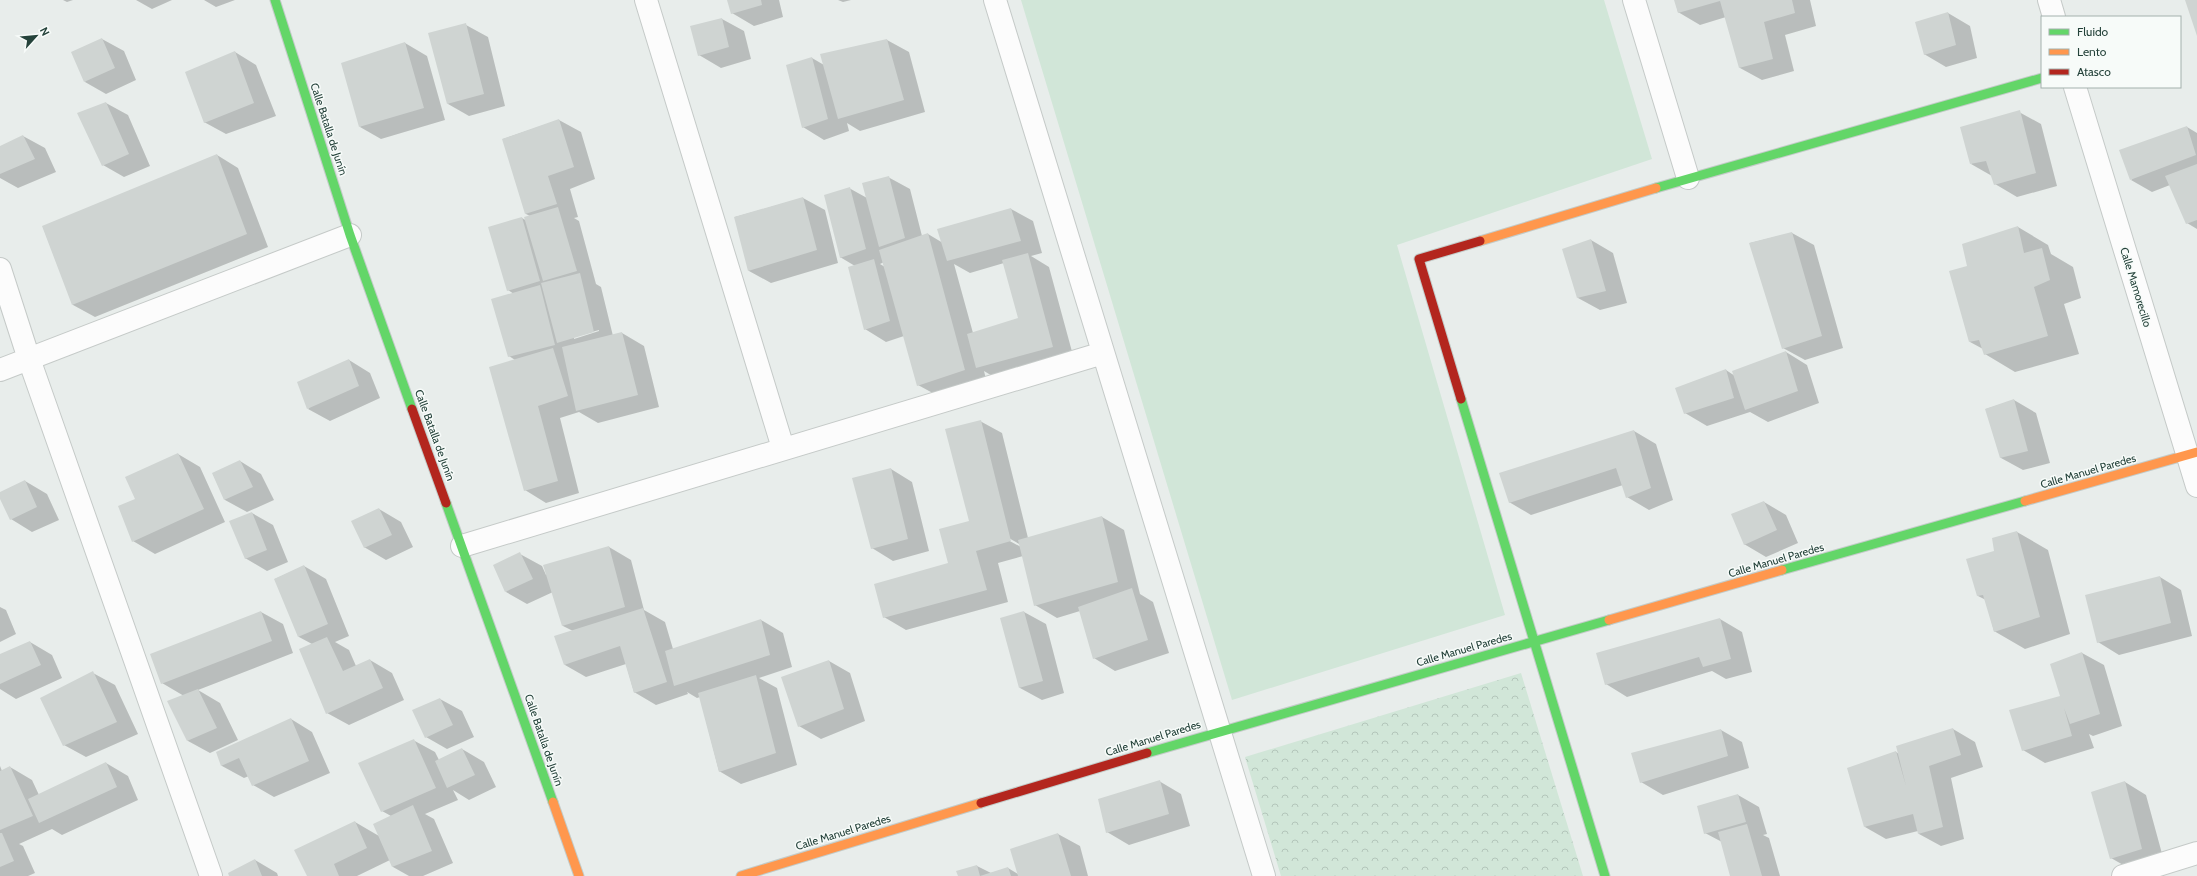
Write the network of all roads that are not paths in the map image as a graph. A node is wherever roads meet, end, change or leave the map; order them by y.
1 (274, 0) edge
2 (646, 0) edge
3 (995, 0) edge
4 (1634, 0) edge
5 (2049, 0) edge
6 (2054, 16) edge
7 (2041, 78) edge
8 (2075, 88) edge
9 (1688, 178) junction
10 (350, 235) junction
11 (0, 269) edge
12 (1103, 353) junction
13 (29, 359) junction
14 (0, 370) edge
15 (783, 448) junction
16 (2192, 453) edge
17 (2197, 486) edge
18 (462, 546) junction
19 (1534, 642) junction
20 (1221, 730) junction
21 (2197, 853) edge
22 (211, 876) edge
23 (579, 876) edge
24 (740, 876) edge
25 (1264, 876) edge
26 (1605, 876) edge
27 (2123, 876) edge

1 - 10 street, Calle Batalla de Junín
2 - 15 street
3 - 12 street
4 - 9 street
5 - 6 street
7 - 9 street
8 - 16 street, Calle Mamorecillo
9 - 19 street
10 - 13 street
10 - 18 street, Calle Batalla de Junín
11 - 13 street
12 - 15 street
12 - 20 street
13 - 14 street
13 - 22 street
15 - 18 street
16 - 17 street, Calle Mamorecillo
16 - 19 street, Calle Manuel Paredes
18 - 23 street, Calle Batalla de Junín
19 - 20 street, Calle Manuel Paredes
19 - 26 street
20 - 24 street, Calle Manuel Paredes
20 - 25 street
21 - 27 street

